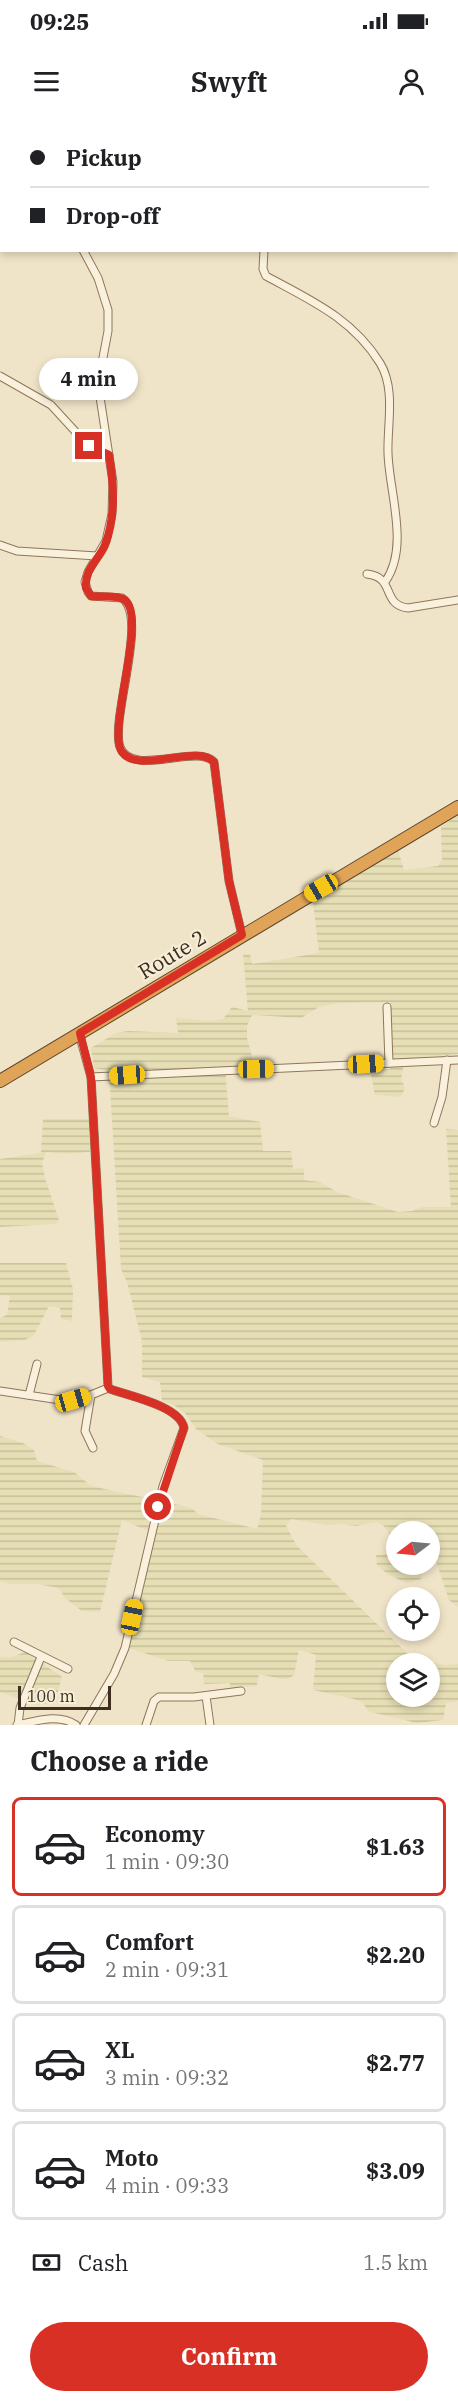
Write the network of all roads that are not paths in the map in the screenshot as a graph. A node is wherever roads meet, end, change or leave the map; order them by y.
1 (84, 252) edge
2 (264, 252) edge
3 (0, 376) edge
4 (109, 455) junction
5 (0, 545) edge
6 (97, 556) junction
7 (367, 574) dead end
8 (385, 582) junction
9 (458, 600) edge
10 (458, 807) edge
11 (242, 935) junction
12 (387, 1007) dead end
13 (80, 1033) junction
14 (447, 1060) junction
15 (458, 1060) edge
16 (389, 1063) junction
17 (91, 1077) junction
18 (0, 1081) edge
19 (434, 1123) dead end
20 (37, 1364) dead end
21 (108, 1388) junction
22 (0, 1391) edge
23 (29, 1395) junction
24 (91, 1395) junction
25 (93, 1448) dead end
26 (14, 1642) dead end
27 (41, 1657) junction
28 (68, 1669) dead end
29 (241, 1691) dead end
30 (206, 1696) junction
31 (17, 1725) edge
32 (76, 1725) edge
33 (84, 1725) edge
34 (146, 1725) edge
35 (210, 1725) edge

1 - 4 street
2 - 8 street
3 - 4 street
4 - 6 street
5 - 6 street
6 - 11 street
7 - 8 street
8 - 9 street
10 - 11 highway, Route 2
11 - 13 highway, Route 2
12 - 16 street
13 - 17 street
13 - 18 highway, Route 2
14 - 15 street
14 - 16 street
14 - 19 street
16 - 17 street
17 - 21 street
20 - 23 street
21 - 24 street
21 - 33 street
22 - 23 street
23 - 24 street
24 - 25 street
26 - 27 street
27 - 28 street
27 - 31 street
29 - 30 street
30 - 34 street
30 - 35 street
31 - 32 street

